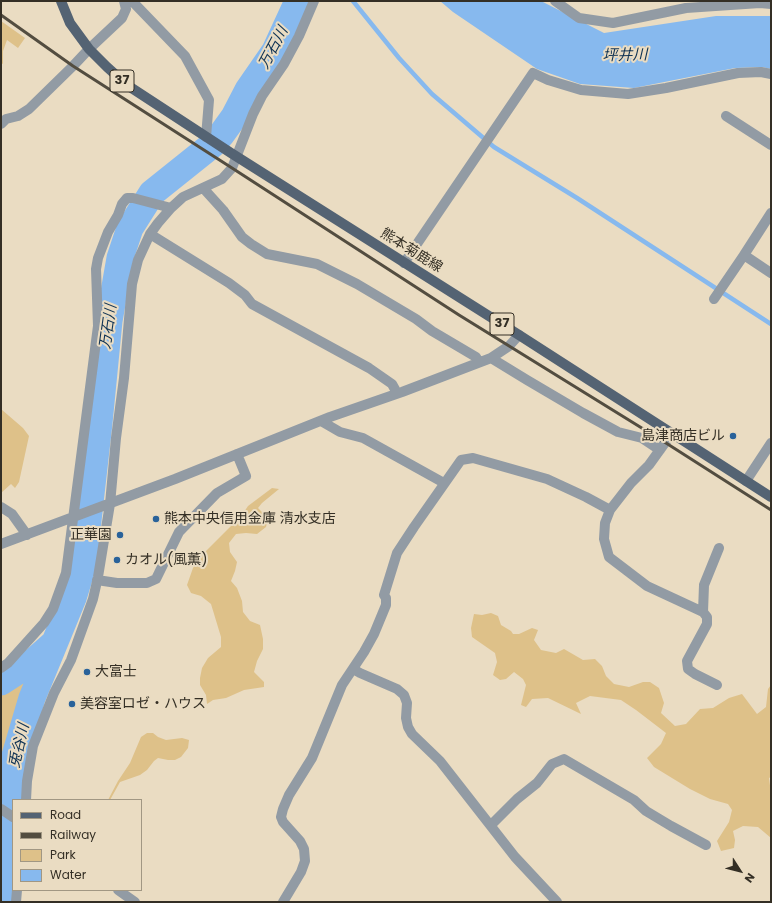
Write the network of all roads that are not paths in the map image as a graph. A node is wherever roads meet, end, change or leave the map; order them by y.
1 (124, 1) edge
2 (132, 1) edge
3 (314, 1) edge
4 (555, 1) edge
5 (61, 2) edge
6 (771, 4) edge
7 (89, 49) junction
8 (771, 74) edge
9 (726, 116) dead end
10 (1, 124) edge
11 (206, 137) junction
12 (771, 145) edge
13 (234, 155) junction
14 (204, 188) junction
15 (167, 207) junction
16 (771, 213) edge
17 (150, 234) junction
18 (744, 255) junction
19 (404, 263) junction
20 (771, 274) edge
21 (714, 299) dead end
22 (520, 336) junction
23 (491, 358) junction
24 (479, 362) junction
25 (397, 393) junction
26 (321, 420) junction
27 (672, 433) junction
28 (771, 444) edge
29 (660, 450) junction
30 (238, 454) junction
31 (746, 481) junction
32 (444, 483) junction
33 (771, 497) edge
34 (106, 505) junction
35 (1, 507) edge
36 (610, 510) junction
37 (75, 517) junction
38 (27, 536) junction
39 (1, 544) edge
40 (719, 548) dead end
41 (97, 580) junction
42 (703, 612) junction
43 (1, 668) edge
44 (353, 669) junction
45 (717, 685) dead end
46 (26, 799) edge
47 (2, 810) edge
48 (12, 816) edge
49 (491, 825) junction
50 (706, 845) dead end
51 (17, 891) edge
52 (119, 891) edge
53 (554, 901) edge
54 (16, 902) edge
55 (135, 902) edge
56 (283, 902) edge

1 - 7 street
2 - 11 street
3 - 13 street
4 - 6 street
5 - 7 main road, 熊本菊鹿線 / 37
7 - 10 street
7 - 11 main road, 熊本菊鹿線 / 37
8 - 19 street
9 - 12 street
11 - 13 main road, 熊本菊鹿線 / 37
13 - 14 street
13 - 19 main road, 熊本菊鹿線 / 37
14 - 15 street
14 - 24 street
15 - 17 street
15 - 37 street
16 - 18 street
17 - 25 street
17 - 34 street
18 - 20 street
18 - 21 street
19 - 22 main road, 熊本菊鹿線 / 37
22 - 23 street
22 - 27 main road, 熊本菊鹿線 / 37
23 - 24 street
23 - 29 street
24 - 25 street
25 - 26 street
26 - 30 street
26 - 32 street
27 - 29 street
27 - 31 main road, 熊本菊鹿線 / 37
28 - 31 street
29 - 36 street
30 - 34 street
30 - 41 street
31 - 33 main road, 熊本菊鹿線 / 37
32 - 36 street
32 - 44 street
34 - 37 street
34 - 41 street
35 - 38 street
36 - 42 street
37 - 38 street
37 - 43 street
38 - 39 street
40 - 42 street
41 - 46 street
42 - 45 street
44 - 49 street
44 - 56 street
47 - 48 street
49 - 50 street
49 - 53 street
51 - 54 street
52 - 55 street

